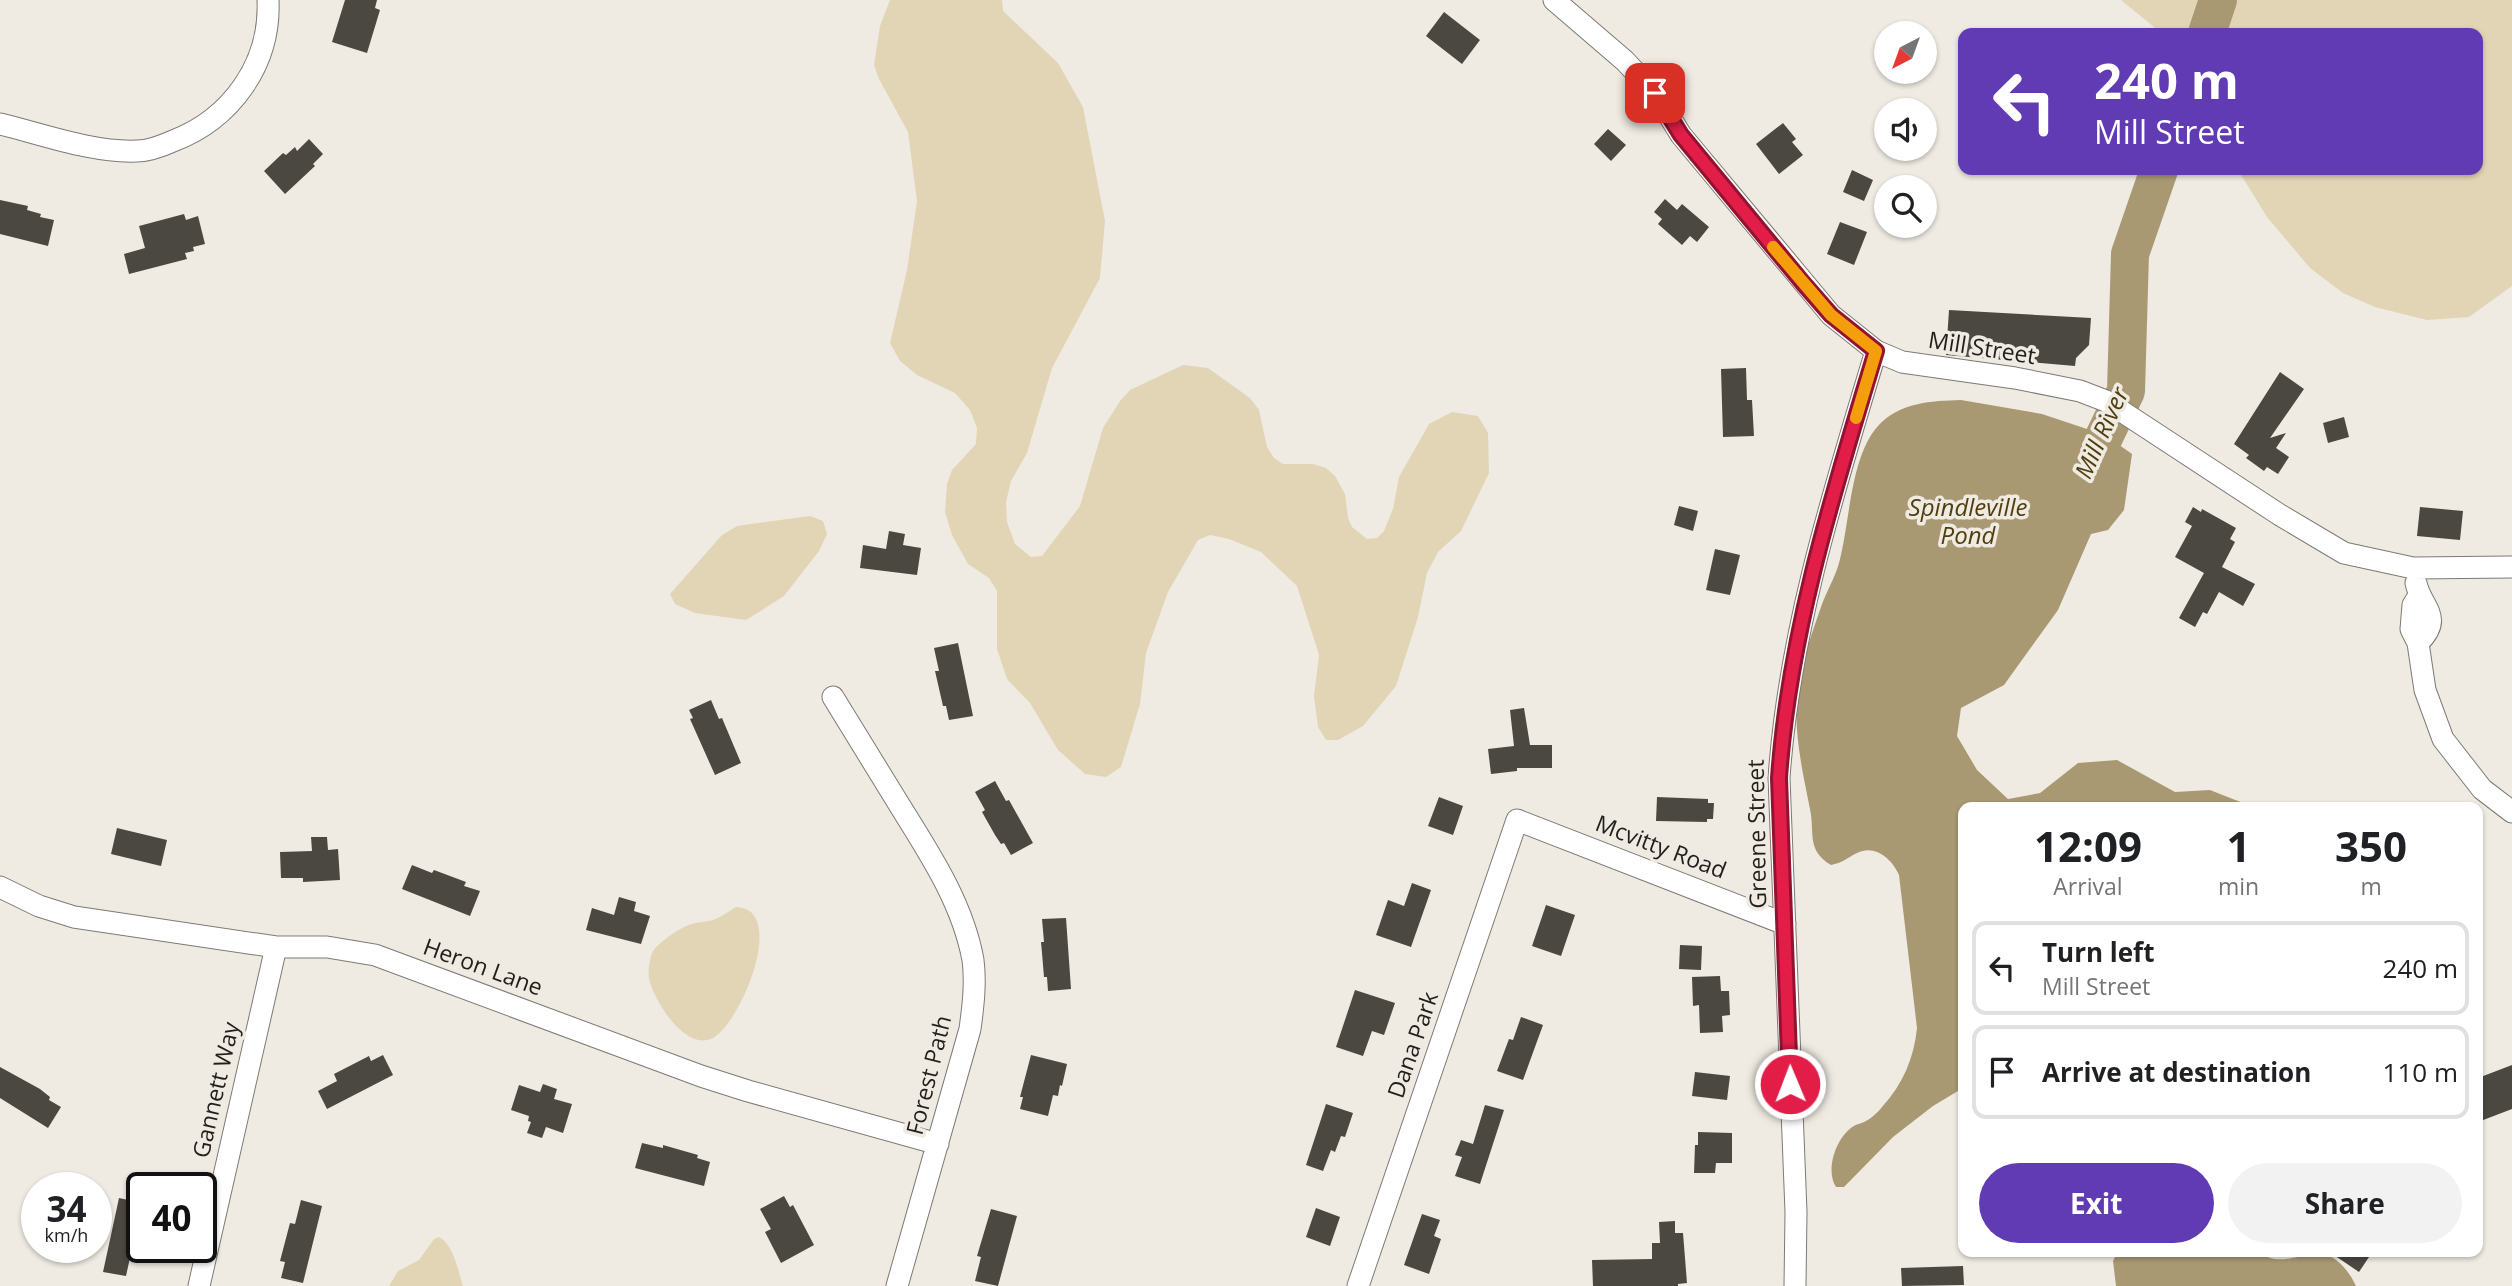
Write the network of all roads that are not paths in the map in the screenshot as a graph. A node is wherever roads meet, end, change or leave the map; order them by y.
1 (268, 0) edge
2 (1553, 0) edge
3 (0, 124) edge
4 (1876, 351) junction
5 (2512, 567) edge
6 (2413, 568) junction
7 (833, 697) dead end
8 (2512, 811) edge
9 (1517, 820) joint
10 (0, 887) edge
11 (1785, 924) junction
12 (276, 947) junction
13 (938, 1144) junction
14 (199, 1286) edge
15 (897, 1286) edge
16 (1358, 1286) edge
17 (1795, 1286) edge

1 - 3 street
2 - 4 street, Mill Street
4 - 6 street, Mill Street
4 - 11 street, Greene Street
5 - 6 street, Mill Street
6 - 8 street
7 - 13 street, Forest Path
9 - 11 street, Mcvitty Road
9 - 16 street, Dana Park
10 - 12 street, Heron Lane
11 - 17 street, Greene Street
12 - 13 street, Heron Lane
12 - 14 street, Gannett Way
13 - 15 street, Forest Path

